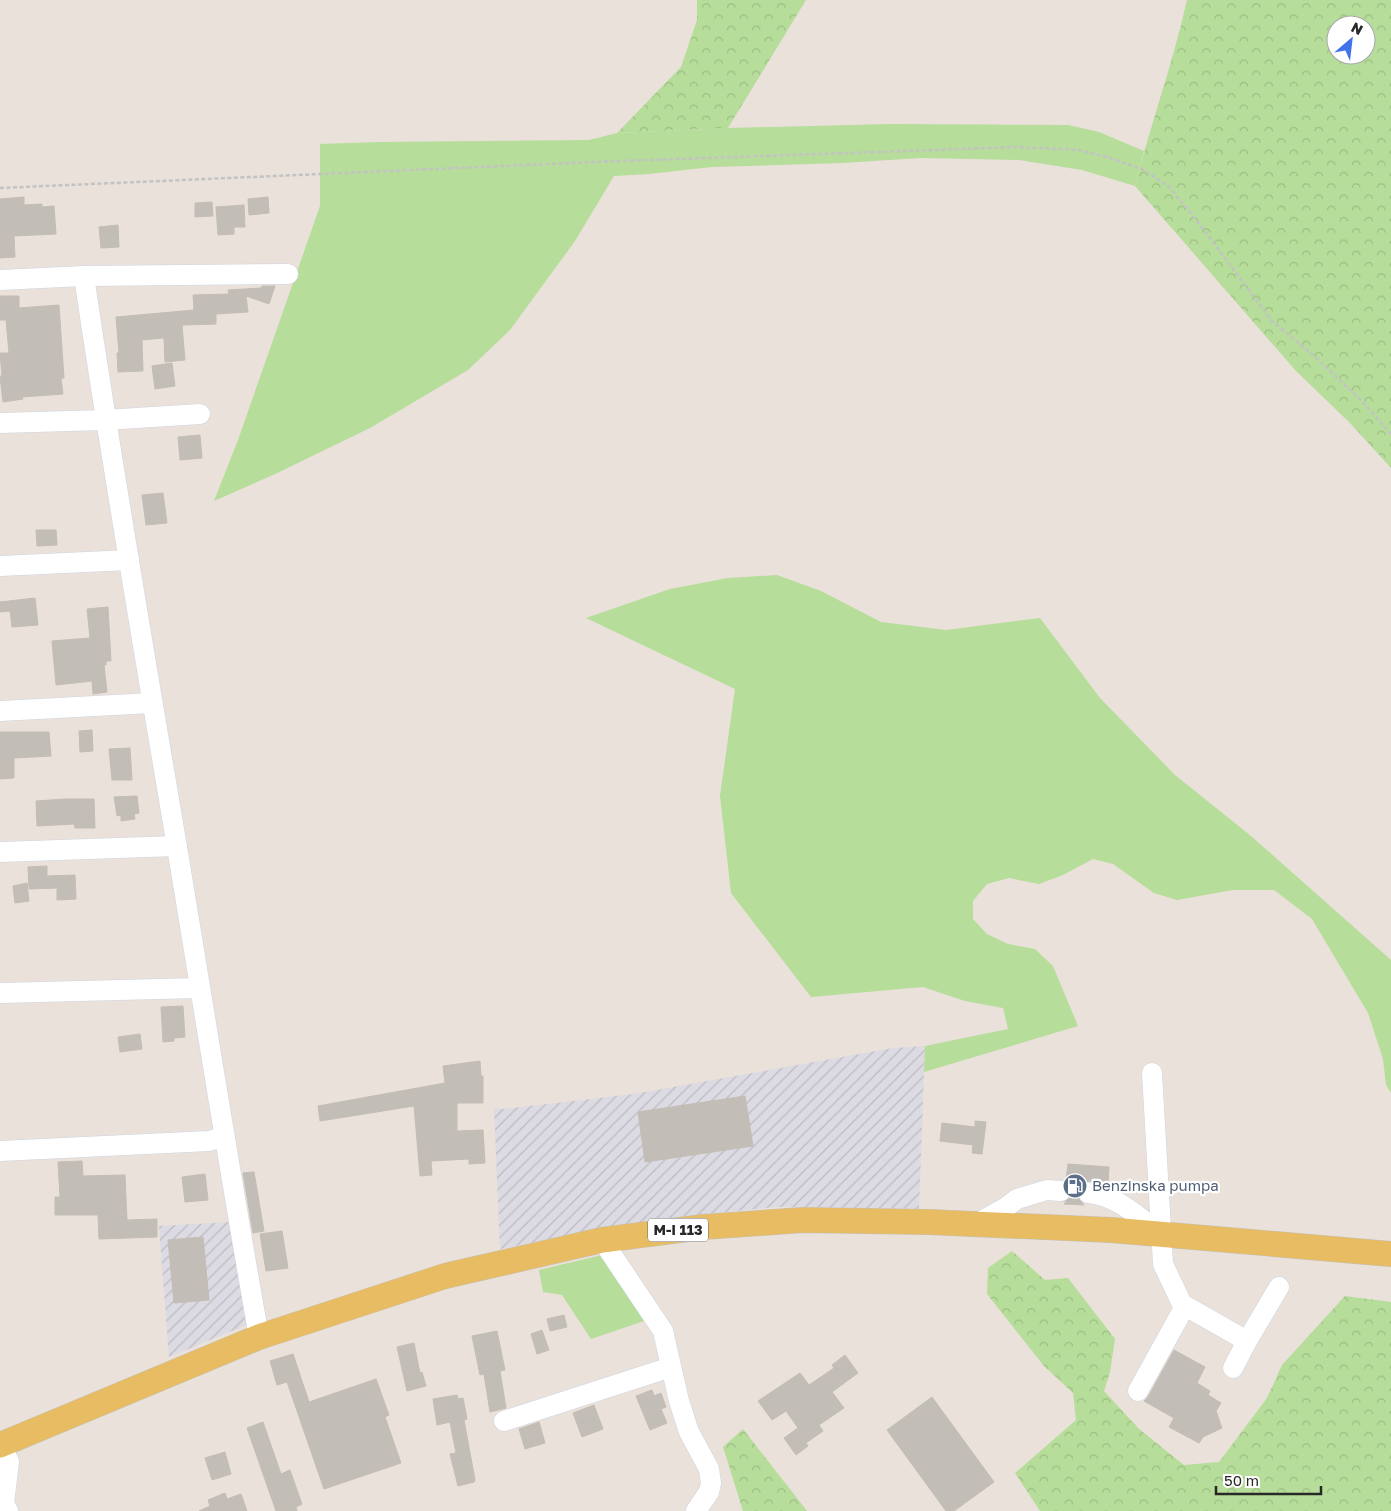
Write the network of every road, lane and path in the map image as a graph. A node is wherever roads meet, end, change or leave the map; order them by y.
1 (0, 188) edge
2 (288, 274) dead end
3 (84, 276) junction
4 (0, 280) edge
5 (200, 414) dead end
6 (105, 420) junction
7 (0, 424) edge
8 (1391, 434) edge
9 (130, 560) junction
10 (0, 566) edge
11 (152, 703) junction
12 (0, 711) edge
13 (177, 846) junction
14 (0, 852) edge
15 (199, 988) junction
16 (0, 993) edge
17 (1152, 1073) dead end
18 (223, 1137) junction
19 (0, 1151) edge
20 (1061, 1191) tunnel mouth
21 (1088, 1194) tunnel mouth
22 (976, 1224) junction
23 (1162, 1235) junction
24 (602, 1240) junction
25 (1391, 1254) edge
26 (1279, 1287) dead end
27 (1185, 1306) junction
28 (259, 1337) junction
29 (1247, 1341) junction
30 (671, 1367) junction
31 (1233, 1368) dead end
32 (1138, 1391) dead end
33 (504, 1420) dead end
34 (1, 1445) edge
35 (4, 1508) edge
36 (696, 1511) edge

1 - 8 path
2 - 3 street
3 - 4 street
3 - 6 street
5 - 6 street
6 - 7 street
6 - 9 street
9 - 10 street
9 - 11 street
11 - 12 street
11 - 13 street
13 - 14 street
13 - 15 street
15 - 16 street
15 - 18 street
17 - 23 street
18 - 19 street
18 - 28 street
20 - 22 street
21 - 23 street
22 - 23 main road, M-I 113
22 - 24 main road, M-I 113
23 - 25 main road, M-I 113
23 - 27 street
24 - 28 main road, M-I 113
24 - 30 street
26 - 29 street
27 - 29 street
27 - 32 street
28 - 34 main road, M-I 113
29 - 31 street
30 - 33 street
30 - 36 street
34 - 35 street

